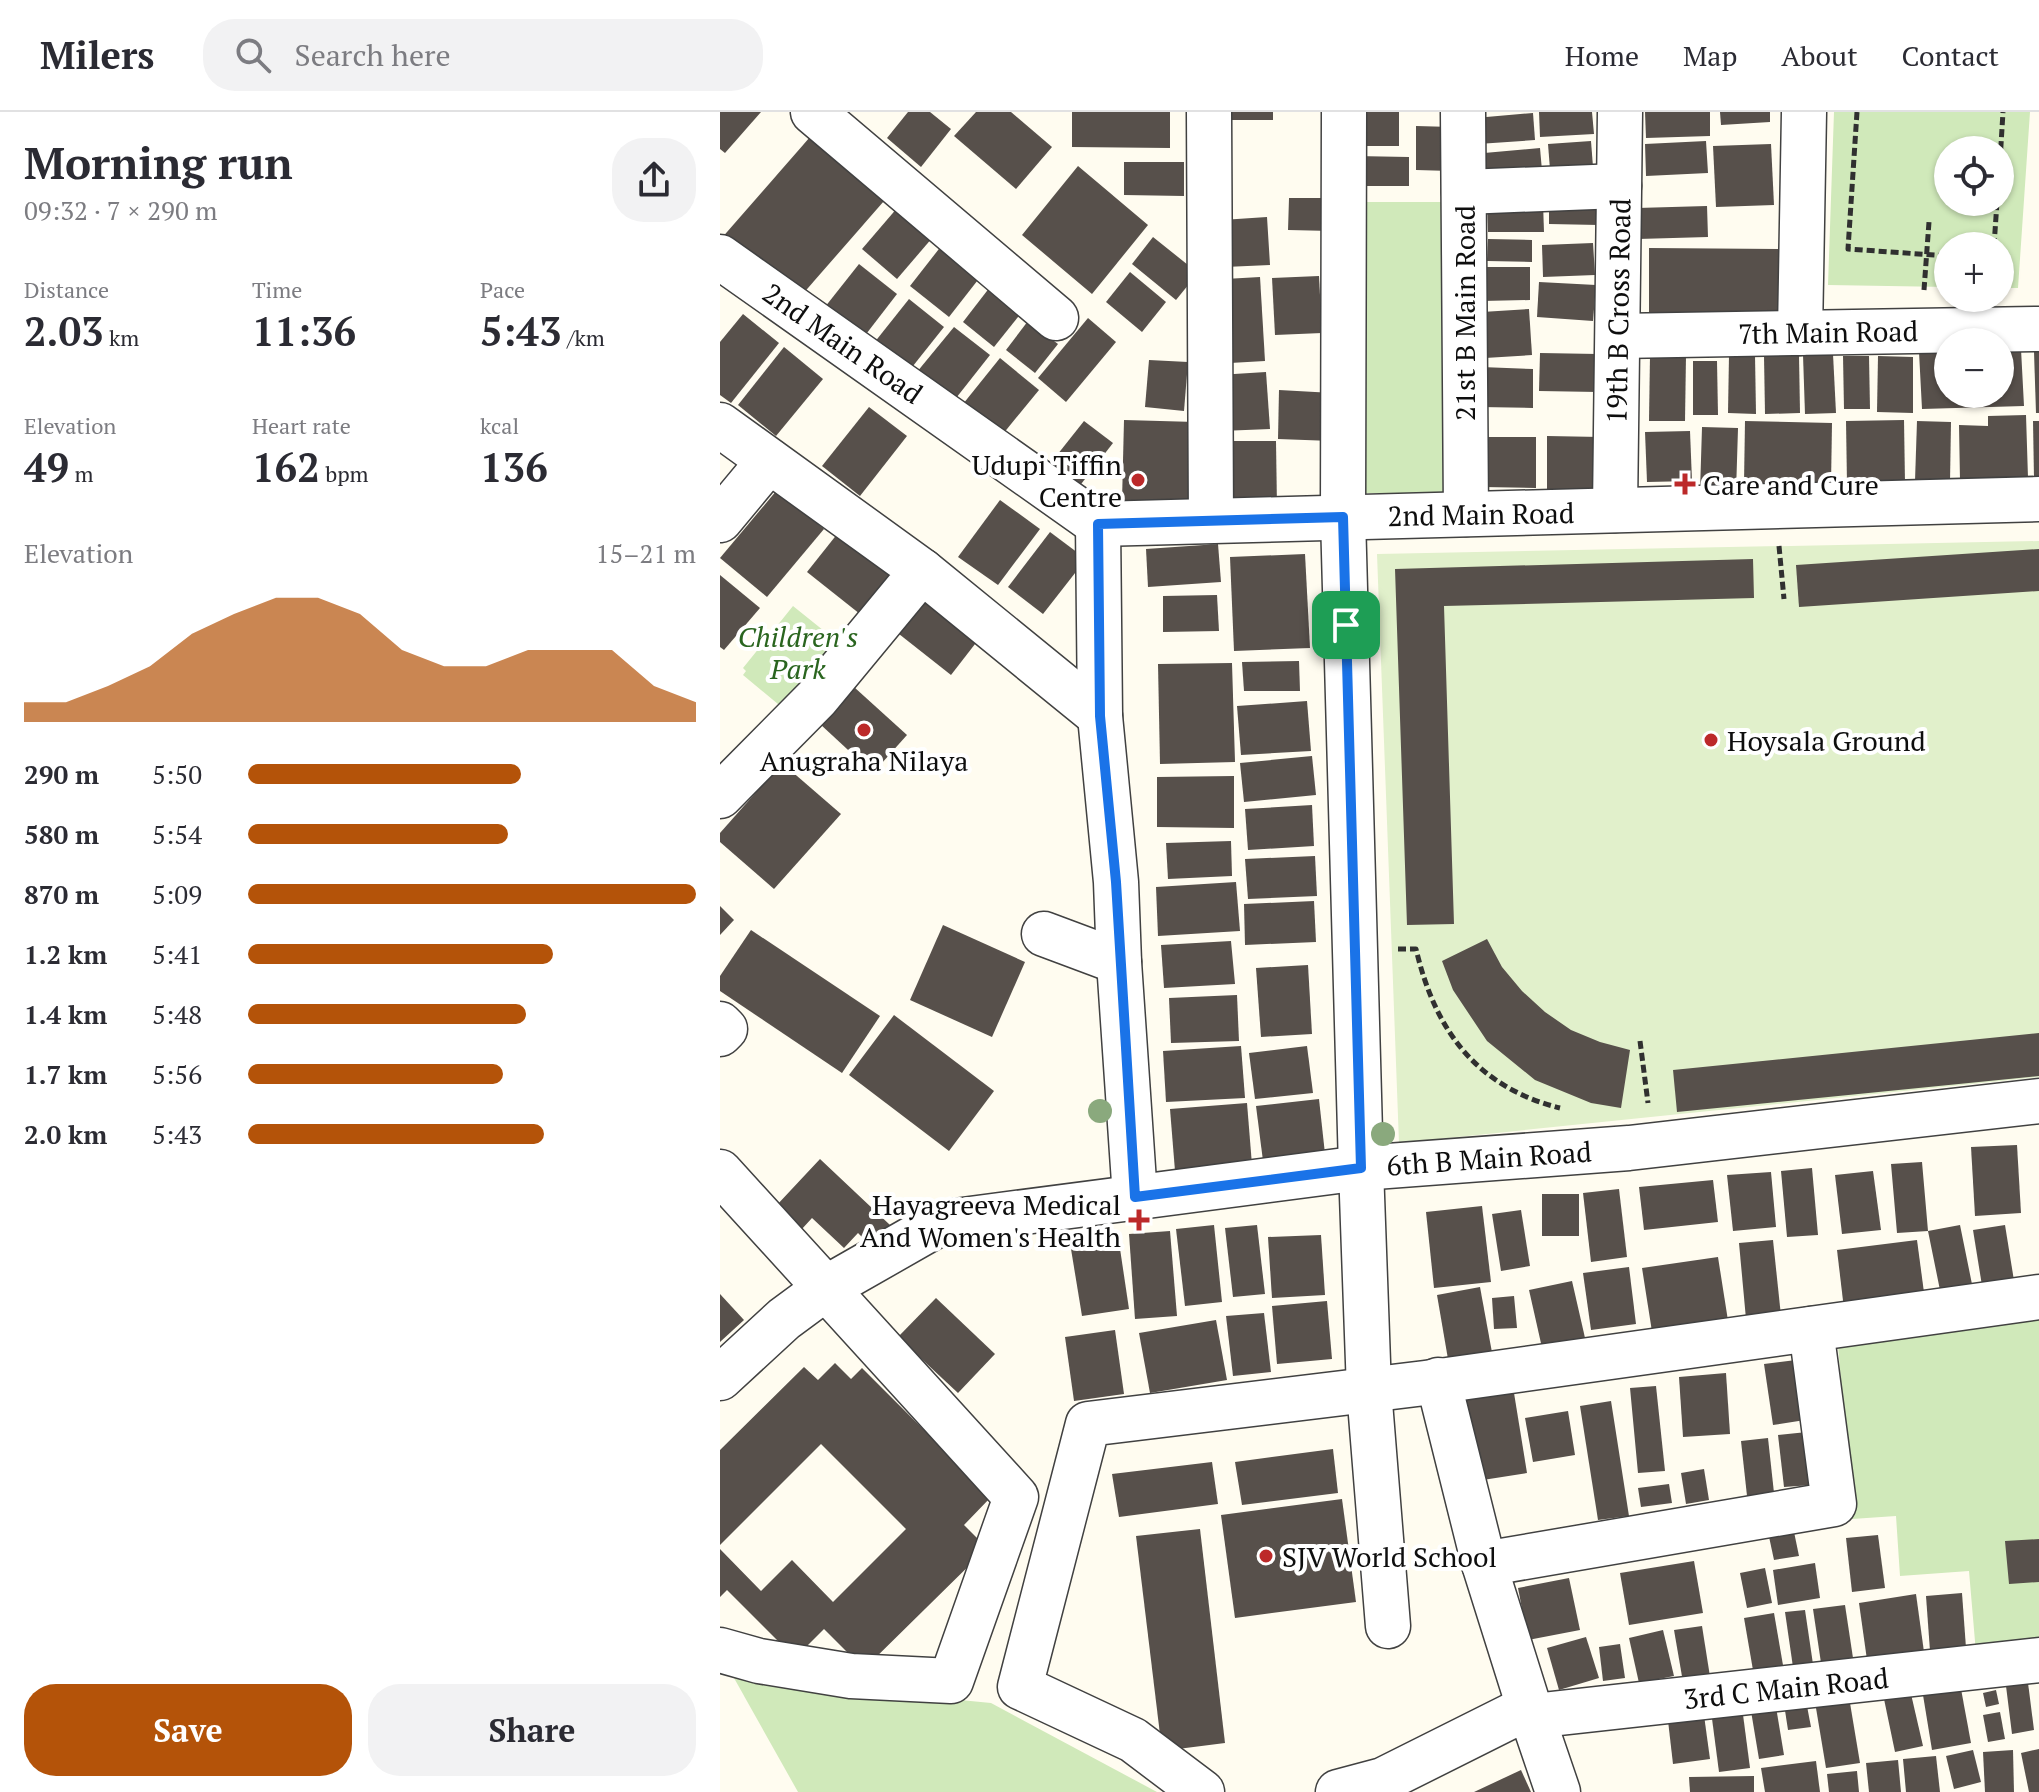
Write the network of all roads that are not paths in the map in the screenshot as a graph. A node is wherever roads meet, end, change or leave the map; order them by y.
1 (813, 112) edge
2 (1209, 112) edge
3 (1344, 112) edge
4 (1463, 112) edge
5 (1620, 112) edge
6 (1804, 112) edge
7 (1619, 186) junction
8 (1464, 192) junction
9 (720, 257) edge
10 (1056, 318) dead end
11 (2039, 329) edge
12 (1800, 333) junction
13 (1618, 336) junction
14 (720, 425) edge
15 (769, 461) junction
16 (2039, 499) edge
17 (1615, 510) junction
18 (1466, 514) junction
19 (1343, 517) junction
20 (720, 520) edge
21 (1211, 521) junction
22 (1098, 524) junction
23 (922, 571) junction
24 (1100, 716) junction
25 (720, 796) edge
26 (1044, 934) dead end
27 (1119, 962) junction
28 (720, 1024) edge
29 (720, 1034) edge
30 (2039, 1101) edge
31 (1361, 1168) junction
32 (720, 1172) edge
33 (1135, 1197) junction
34 (826, 1288) junction
35 (2039, 1297) edge
36 (1811, 1329) junction
37 (720, 1378) edge
38 (1411, 1384) junction
39 (1484, 1564) junction
40 (1388, 1626) dead end
41 (720, 1650) edge
42 (2039, 1660) edge
43 (1531, 1712) junction
44 (1385, 1786) edge
45 (1202, 1792) edge
46 (1338, 1792) edge
47 (1558, 1792) edge

1 - 10 street
2 - 21 street
3 - 19 street
4 - 8 street, 21st B Main Road
5 - 7 street, 19th B Cross Road
6 - 12 street
7 - 8 street
7 - 13 street, 19th B Cross Road
8 - 18 street, 21st B Main Road
9 - 22 street, 2nd Main Road
11 - 12 street, 7th Main Road
12 - 13 street, 7th Main Road
13 - 17 street, 19th B Cross Road
14 - 15 street
15 - 20 street
15 - 23 street
16 - 17 street, 2nd Main Road
17 - 18 street, 2nd Main Road
18 - 19 street, 2nd Main Road
19 - 21 street, 2nd Main Road
19 - 31 street
21 - 22 street, 2nd Main Road
22 - 24 street
23 - 24 street
23 - 25 street
24 - 27 street
26 - 27 street
27 - 33 street
28 - 29 street
30 - 31 street, 6th B Main Road
31 - 33 street, 6th B Main Road
31 - 38 street
32 - 34 street
33 - 34 street, 6th B Main Road
34 - 37 street
34 - 41 street
35 - 36 street
36 - 38 street
36 - 39 street
38 - 39 street
38 - 40 street
38 - 45 street
39 - 43 street
42 - 43 street, 3rd C Main Road
43 - 44 street
43 - 47 street
44 - 46 street

